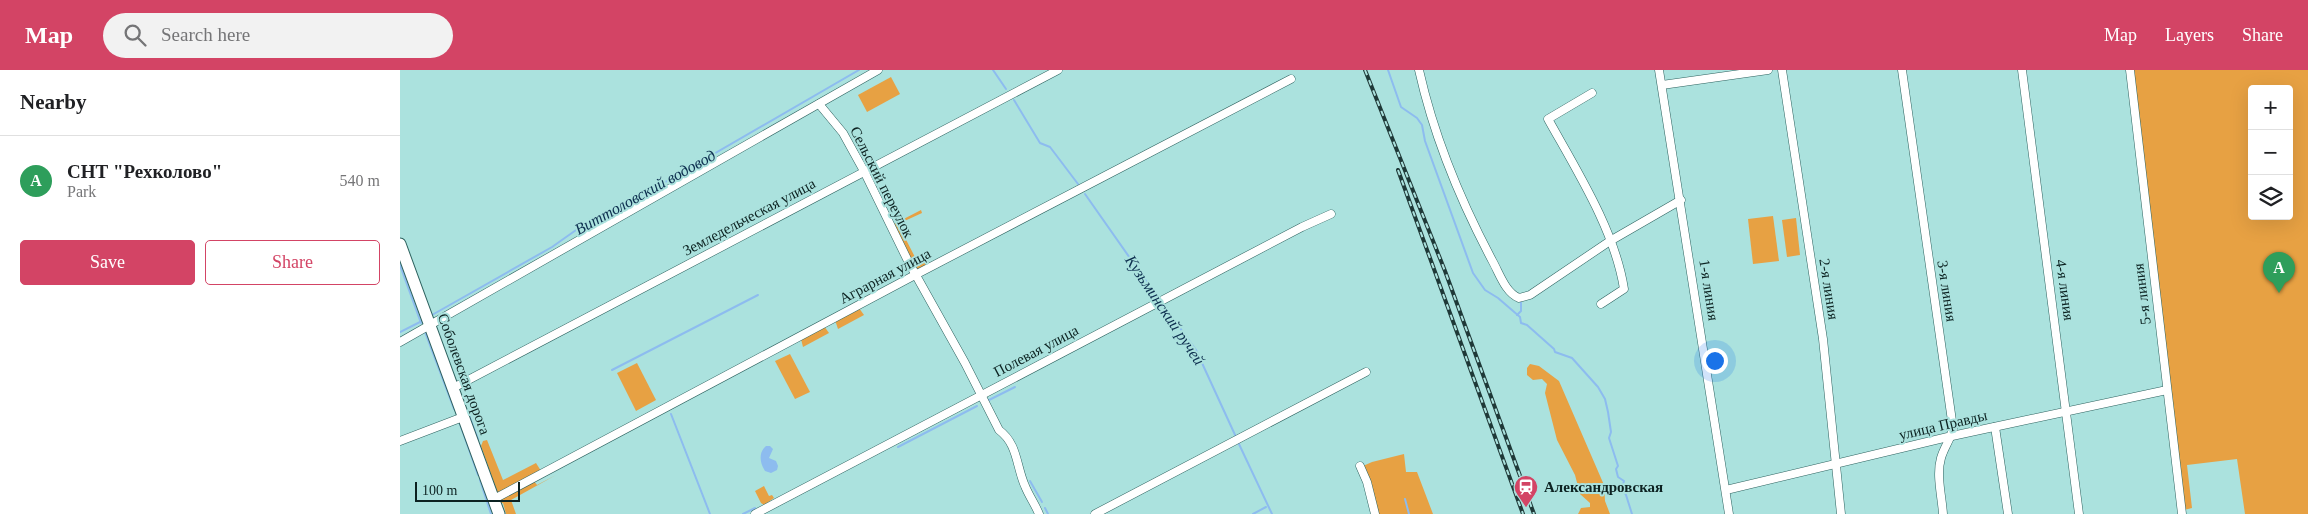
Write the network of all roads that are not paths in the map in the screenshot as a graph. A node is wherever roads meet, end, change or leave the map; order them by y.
1 (878, 70) edge
2 (1058, 70) edge
3 (1428, 70) edge
4 (1659, 70) edge
5 (1768, 70) edge
6 (1782, 70) edge
7 (1902, 70) edge
8 (2022, 70) edge
9 (2130, 70) edge
10 (1420, 72) edge
11 (1290, 79) dead end
12 (1662, 85) junction
13 (1592, 93) dead end
14 (819, 104) junction
15 (864, 171) junction
16 (1681, 200) junction
17 (1331, 214) dead end
18 (1610, 240) junction
19 (400, 244) edge
20 (915, 275) junction
21 (1601, 304) dead end
22 (430, 324) junction
23 (400, 342) edge
24 (1366, 372) dead end
25 (453, 388) junction
26 (2167, 390) junction
27 (982, 396) junction
28 (2067, 410) junction
29 (463, 417) junction
30 (1995, 427) junction
31 (1952, 436) junction
32 (400, 441) edge
33 (1837, 465) junction
34 (1360, 466) dead end
35 (1726, 490) junction
36 (494, 500) junction
37 (499, 514) edge
38 (755, 514) edge
39 (1040, 514) edge
40 (1095, 514) edge
41 (1375, 514) edge
42 (1730, 514) edge
43 (1841, 514) edge
44 (1943, 514) edge
45 (2008, 514) edge
46 (2079, 514) edge
47 (2182, 514) edge

1 - 14 street
2 - 15 street, Земледельческая улица
3 - 10 street
4 - 12 street, 1-я линия
5 - 12 street
6 - 33 street, 2-я линия
7 - 31 street, 3-я линия
8 - 28 street, 4-я линия
9 - 26 street, 5-я линия
10 - 18 street
11 - 20 street, Аграрная улица
12 - 16 street, 1-я линия
13 - 18 street
14 - 15 street, Сельский переулок
14 - 22 street
15 - 20 street, Сельский переулок
15 - 25 street, Земледельческая улица
16 - 18 street
16 - 35 street, 1-я линия
17 - 27 street, Полевая улица
18 - 21 street
19 - 22 street, Соболевская дорога
20 - 27 street, Сельский переулок
20 - 36 street, Аграрная улица
22 - 23 street
22 - 25 street, Соболевская дорога
24 - 40 street
25 - 29 street, Соболевская дорога
26 - 28 street, улица Правды
26 - 47 street, 5-я линия
27 - 38 street, Полевая улица
27 - 39 street, Сельский переулок
28 - 30 street, улица Правды
28 - 46 street, 4-я линия
29 - 32 street
29 - 36 street, Соболевская дорога
30 - 31 street, улица Правды
30 - 45 street
31 - 33 street, улица Правды
31 - 44 street, 3-я линия
33 - 35 street, улица Правды
33 - 43 street, 2-я линия
34 - 41 street
35 - 42 street, 1-я линия
36 - 37 street, Соболевская дорога

